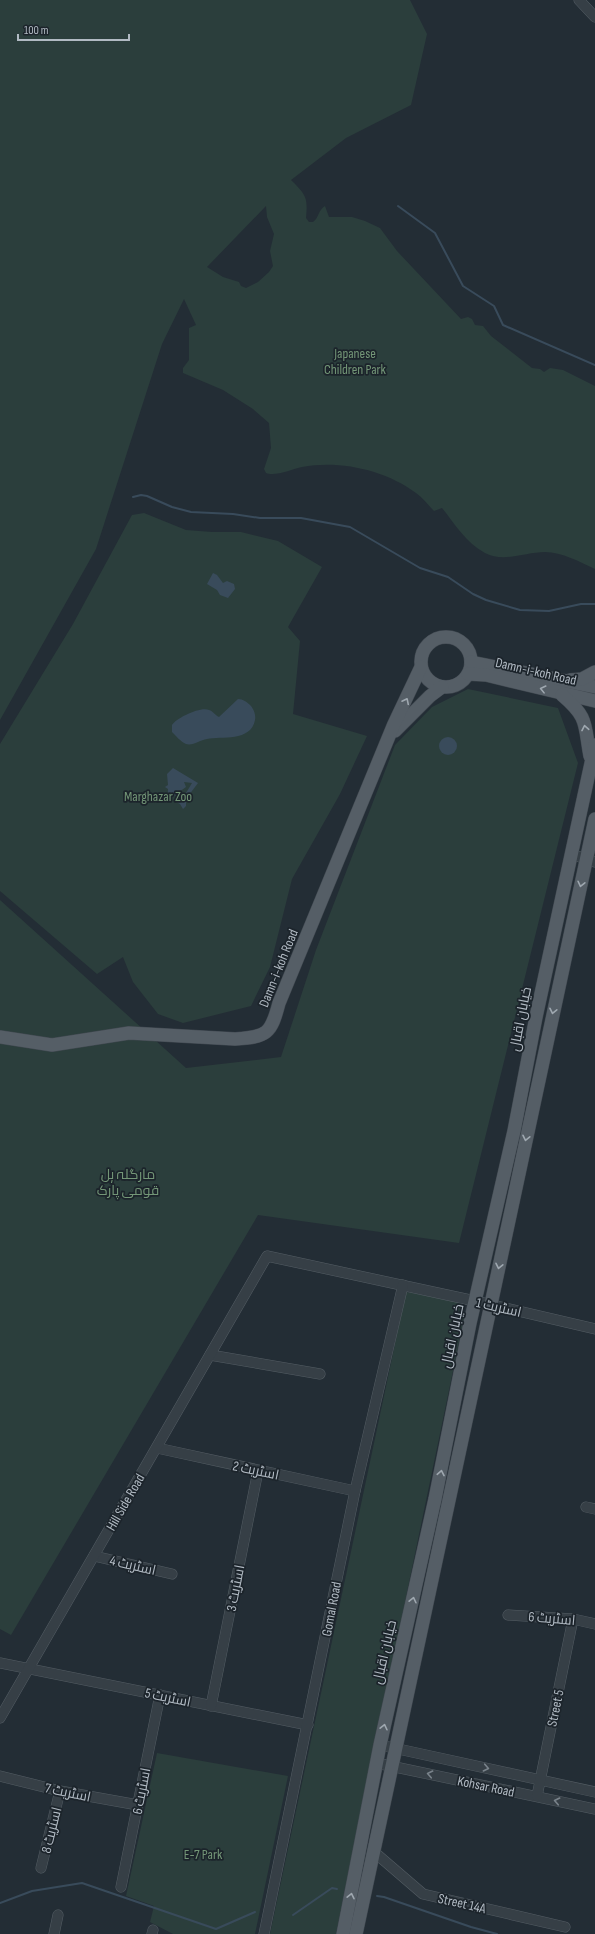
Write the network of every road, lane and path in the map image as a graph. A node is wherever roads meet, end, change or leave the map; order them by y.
1 (579, 0) edge
2 (595, 17) edge
3 (421, 667) junction
4 (470, 668) junction
5 (595, 672) edge
6 (442, 687) junction
7 (560, 687) junction
8 (595, 687) edge
9 (595, 701) edge
10 (390, 736) junction
11 (595, 745) edge
12 (592, 772) edge
13 (595, 819) edge
14 (571, 854) junction
15 (591, 861) edge
16 (0, 1037) edge
17 (251, 1285) joint
18 (403, 1285) junction
19 (476, 1301) junction
20 (492, 1305) junction
21 (595, 1329) edge
22 (210, 1355) junction
23 (320, 1374) dead end
24 (157, 1448) junction
25 (258, 1471) junction
26 (355, 1491) junction
27 (94, 1556) junction
28 (172, 1574) dead end
29 (508, 1615) dead end
30 (573, 1619) junction
31 (595, 1624) edge
32 (0, 1662) edge
33 (29, 1668) junction
34 (160, 1695) junction
35 (211, 1706) junction
36 (0, 1718) edge
37 (308, 1725) junction
38 (380, 1745) junction
39 (396, 1749) junction
40 (376, 1763) junction
41 (393, 1766) junction
42 (0, 1776) edge
43 (540, 1779) junction
44 (60, 1791) junction
45 (595, 1792) edge
46 (537, 1796) junction
47 (138, 1805) junction
48 (595, 1809) edge
49 (374, 1851) junction
50 (41, 1868) dead end
51 (121, 1887) dead end
52 (58, 1915) dead end
53 (565, 1927) dead end
54 (54, 1934) edge
55 (264, 1934) edge
56 (343, 1934) edge
57 (356, 1934) edge

1 - 2 street
3 - 4 main road
3 - 6 main road
10 -> 3 main road, Damn-i-koh Road
4 - 6 main road
4 - 7 main road, Damn-i-koh Road
5 - 7 main road
6 - 10 main road
7 - 8 main road, Damn-i-koh Road
7 - 9 main road, Damn-i-koh Road
12 -> 7 main road
10 - 16 main road, Damn-i-koh Road
11 - 12 main road, خیابان اقبال
12 - 14 main road, خیابان اقبال
13 - 15 main road
14 - 15 street
14 - 19 main road, خیابان اقبال
15 -> 20 main road
17 - 18 street, اسٹریٹ 1
17 - 22 street, Hill Side Road
18 - 19 street, اسٹریٹ 1
18 - 26 street, Gomal Road
19 - 20 street, اسٹریٹ 1
38 -> 19 main road, خیابان اقبال
20 - 21 street, اسٹریٹ 1
20 - 39 main road
22 - 23 street
22 - 24 street, Hill Side Road
24 - 25 street, اسٹریٹ 2
24 - 27 street, Hill Side Road
25 - 26 street, اسٹریٹ 2
25 - 35 street, اسٹریٹ 3
26 - 37 street, Gomal Road
27 - 28 street, اسٹریٹ 4
27 - 33 street, Hill Side Road
29 - 30 street, اسٹریٹ 6
30 - 31 street, اسٹریٹ 6
30 - 43 street, Street 5
32 - 33 street, اسٹریٹ 5
33 - 34 street, اسٹریٹ 5
33 - 36 street, Hill Side Road
34 - 35 street, اسٹریٹ 5
34 - 47 street, اسٹریٹ 6
35 - 37 street, اسٹریٹ 5
37 - 55 street, Gomal Road
38 - 39 street, Kohsar Road
38 - 40 main road, خیابان اقبال
39 - 41 main road
39 -> 43 street, Kohsar Road
40 - 41 street, Kohsar Road
56 -> 40 main road, خیابان اقبال
46 -> 41 street, Kohsar Road
41 - 49 main road
42 - 44 street, اسٹریٹ 7
43 - 45 street, Kohsar Road
43 - 46 street, Street 5
44 - 47 street, اسٹریٹ 7
44 - 50 street, اسٹریٹ 8
48 -> 46 street, Kohsar Road
47 - 51 street, اسٹریٹ 6
49 - 53 street, Street 14A
49 - 57 main road
52 - 54 street

